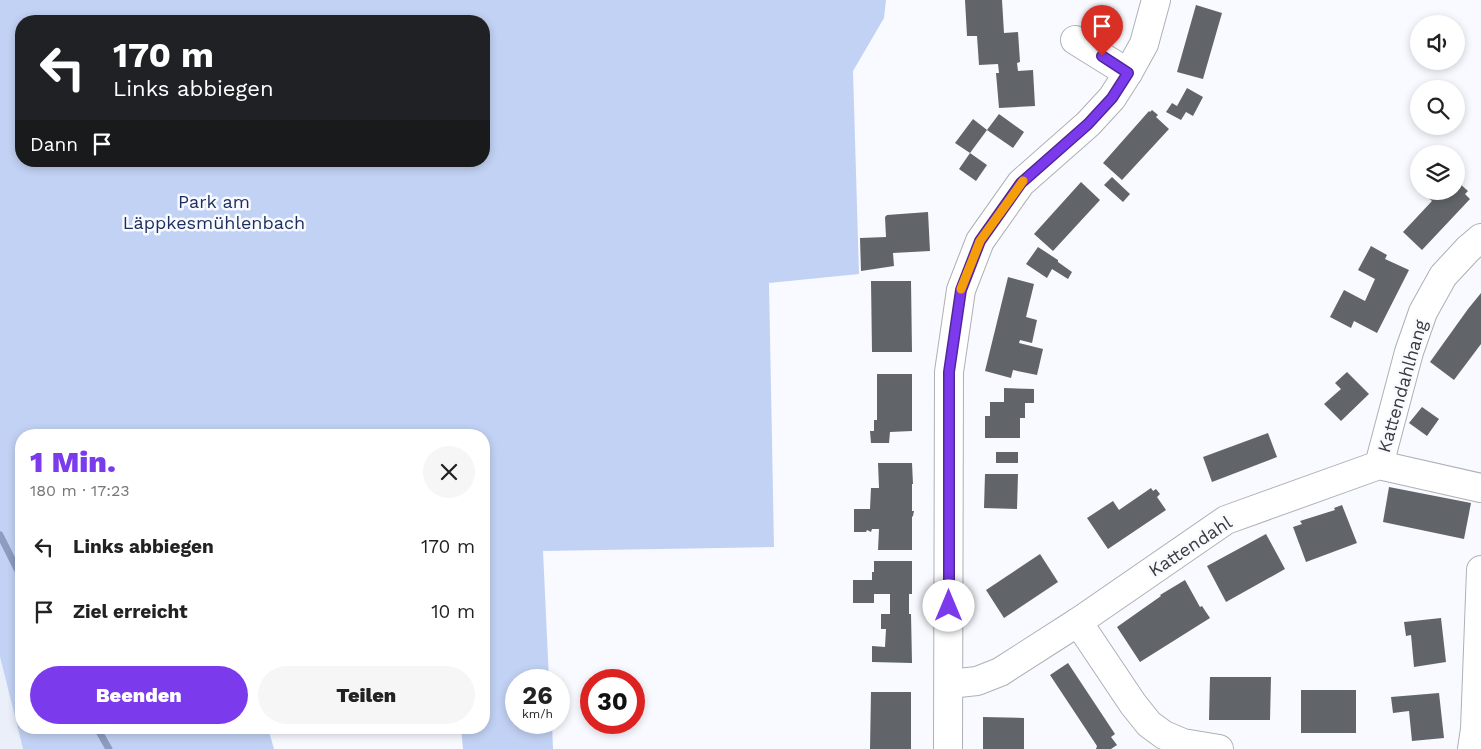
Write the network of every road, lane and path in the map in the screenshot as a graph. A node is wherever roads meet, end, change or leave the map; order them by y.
1 (1156, 0) edge
2 (1075, 40) dead end
3 (1128, 73) junction
4 (1481, 238) edge
5 (1379, 465) junction
6 (1481, 488) edge
7 (1481, 570) edge
8 (1078, 622) junction
9 (949, 684) junction
10 (948, 749) edge
11 (1219, 749) edge
12 (1472, 749) edge

1 - 3 street
2 - 3 street
3 - 9 street
4 - 5 street, Kattendahlhang
5 - 6 street
5 - 8 street, Kattendahl
7 - 12 street
8 - 9 street, Kattendahl
8 - 11 street
9 - 10 street

